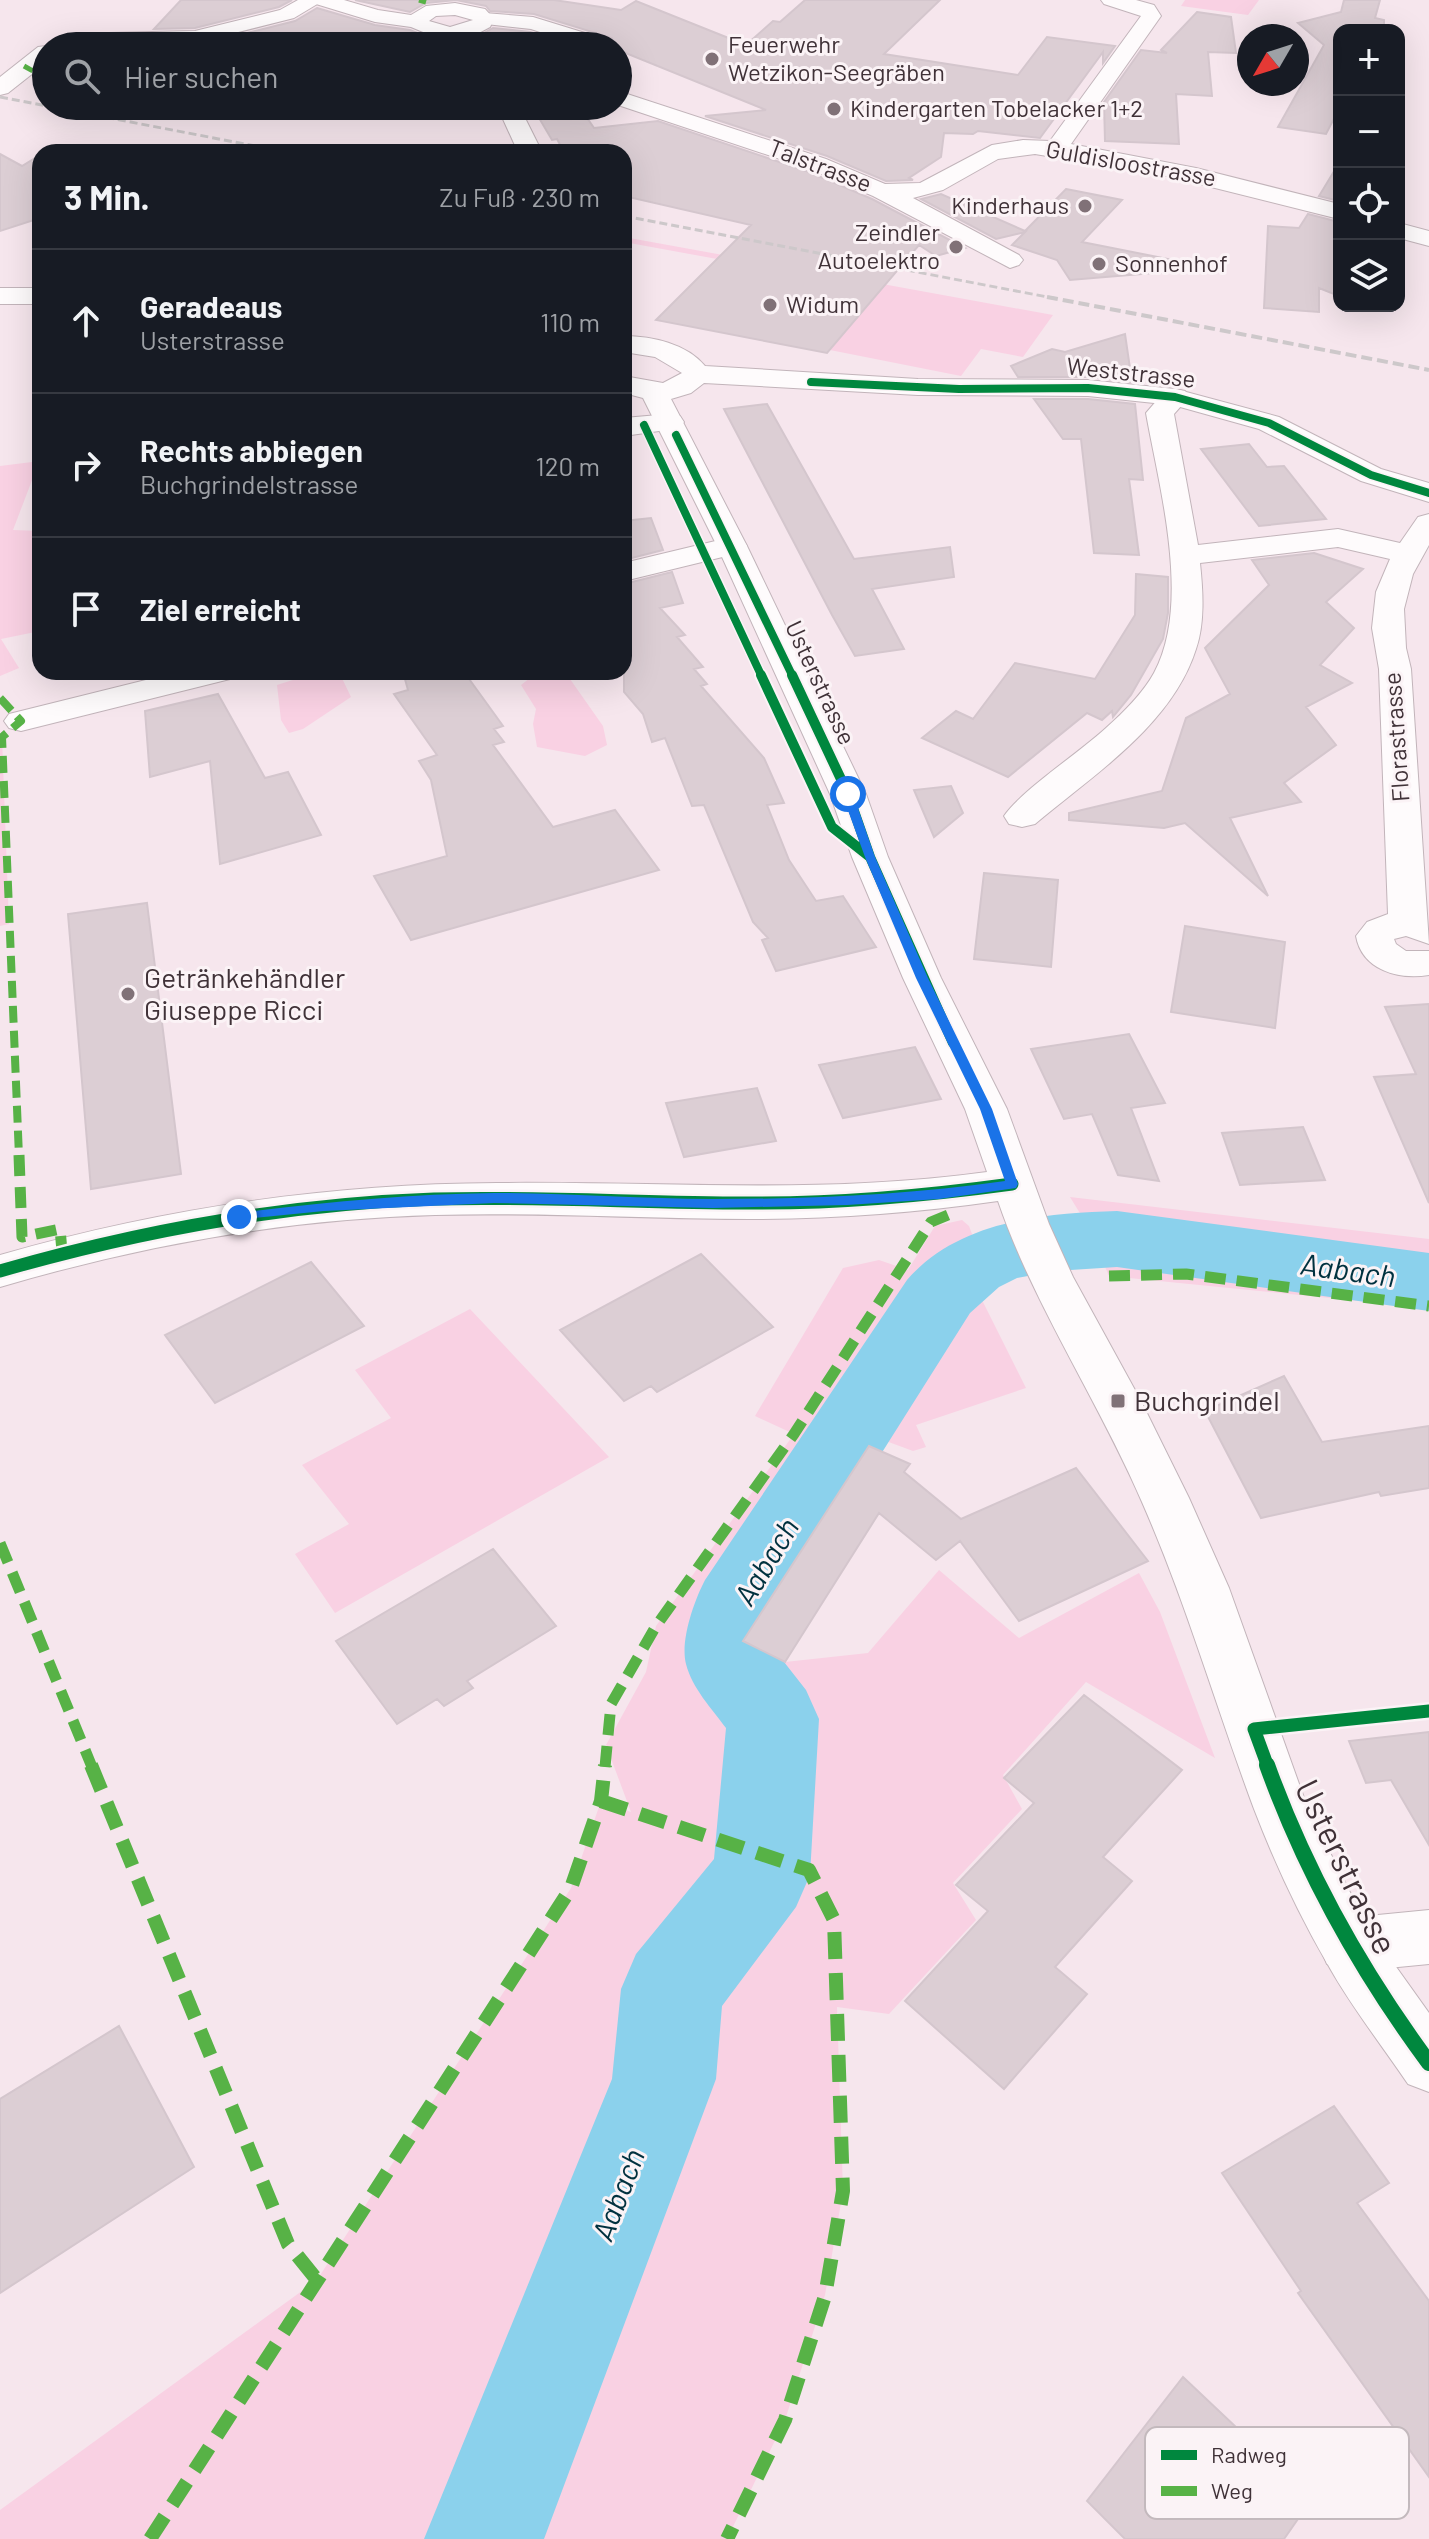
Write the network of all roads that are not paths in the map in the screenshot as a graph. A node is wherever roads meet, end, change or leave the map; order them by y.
1 (314, 0) edge
2 (323, 0) edge
3 (353, 0) edge
4 (512, 0) edge
5 (1111, 0) edge
6 (478, 15) junction
7 (423, 17) junction
8 (215, 32) edge
9 (452, 32) joint
10 (560, 32) edge
11 (32, 63) edge
12 (0, 88) edge
13 (632, 102) edge
14 (515, 120) edge
15 (526, 144) edge
16 (1056, 149) junction
17 (881, 191) junction
18 (1333, 210) edge
19 (1405, 232) edge
20 (1429, 239) edge
21 (1010, 260) dead end
22 (0, 296) edge
23 (32, 296) edge
24 (632, 345) edge
25 (697, 374) junction
26 (632, 386) edge
27 (654, 392) junction
28 (1175, 397) junction
29 (670, 422) junction
30 (632, 426) edge
31 (1429, 493) edge
32 (1429, 523) edge
33 (732, 546) junction
34 (1405, 553) junction
35 (1184, 556) junction
36 (632, 570) edge
37 (186, 680) edge
38 (21, 721) dead end
39 (1022, 816) dead end
40 (1418, 928) edge
41 (1429, 963) edge
42 (1019, 1204) junction
43 (0, 1271) edge
44 (1429, 1937) edge
45 (1347, 1945) junction
46 (1429, 2063) edge

1 - 8 street
2 - 7 street
3 - 7 street
4 - 6 street
5 - 16 street
6 - 7 street
6 - 9 street
6 - 10 street
7 - 9 street
11 - 12 street
13 - 17 street, Talstrasse
14 - 15 street
16 - 17 street, Guldisloostrasse
16 - 18 street, Guldisloostrasse
17 - 21 street, Talstrasse
19 - 20 street
22 - 23 street
24 - 25 street
25 - 27 street
25 - 28 street, Weststrasse
26 - 27 street
27 - 29 street, Usterstrasse
28 - 31 street, Weststrasse
28 - 35 street
29 - 30 street
29 - 33 street, Usterstrasse
32 - 34 street, Florastrasse
33 - 36 street
33 - 42 street, Usterstrasse
34 - 35 street
34 - 40 street, Florastrasse
35 - 39 street
37 - 38 street
40 - 41 street, Florastrasse
42 - 43 street
42 - 45 street, Usterstrasse
44 - 45 street
45 - 46 street, Usterstrasse

